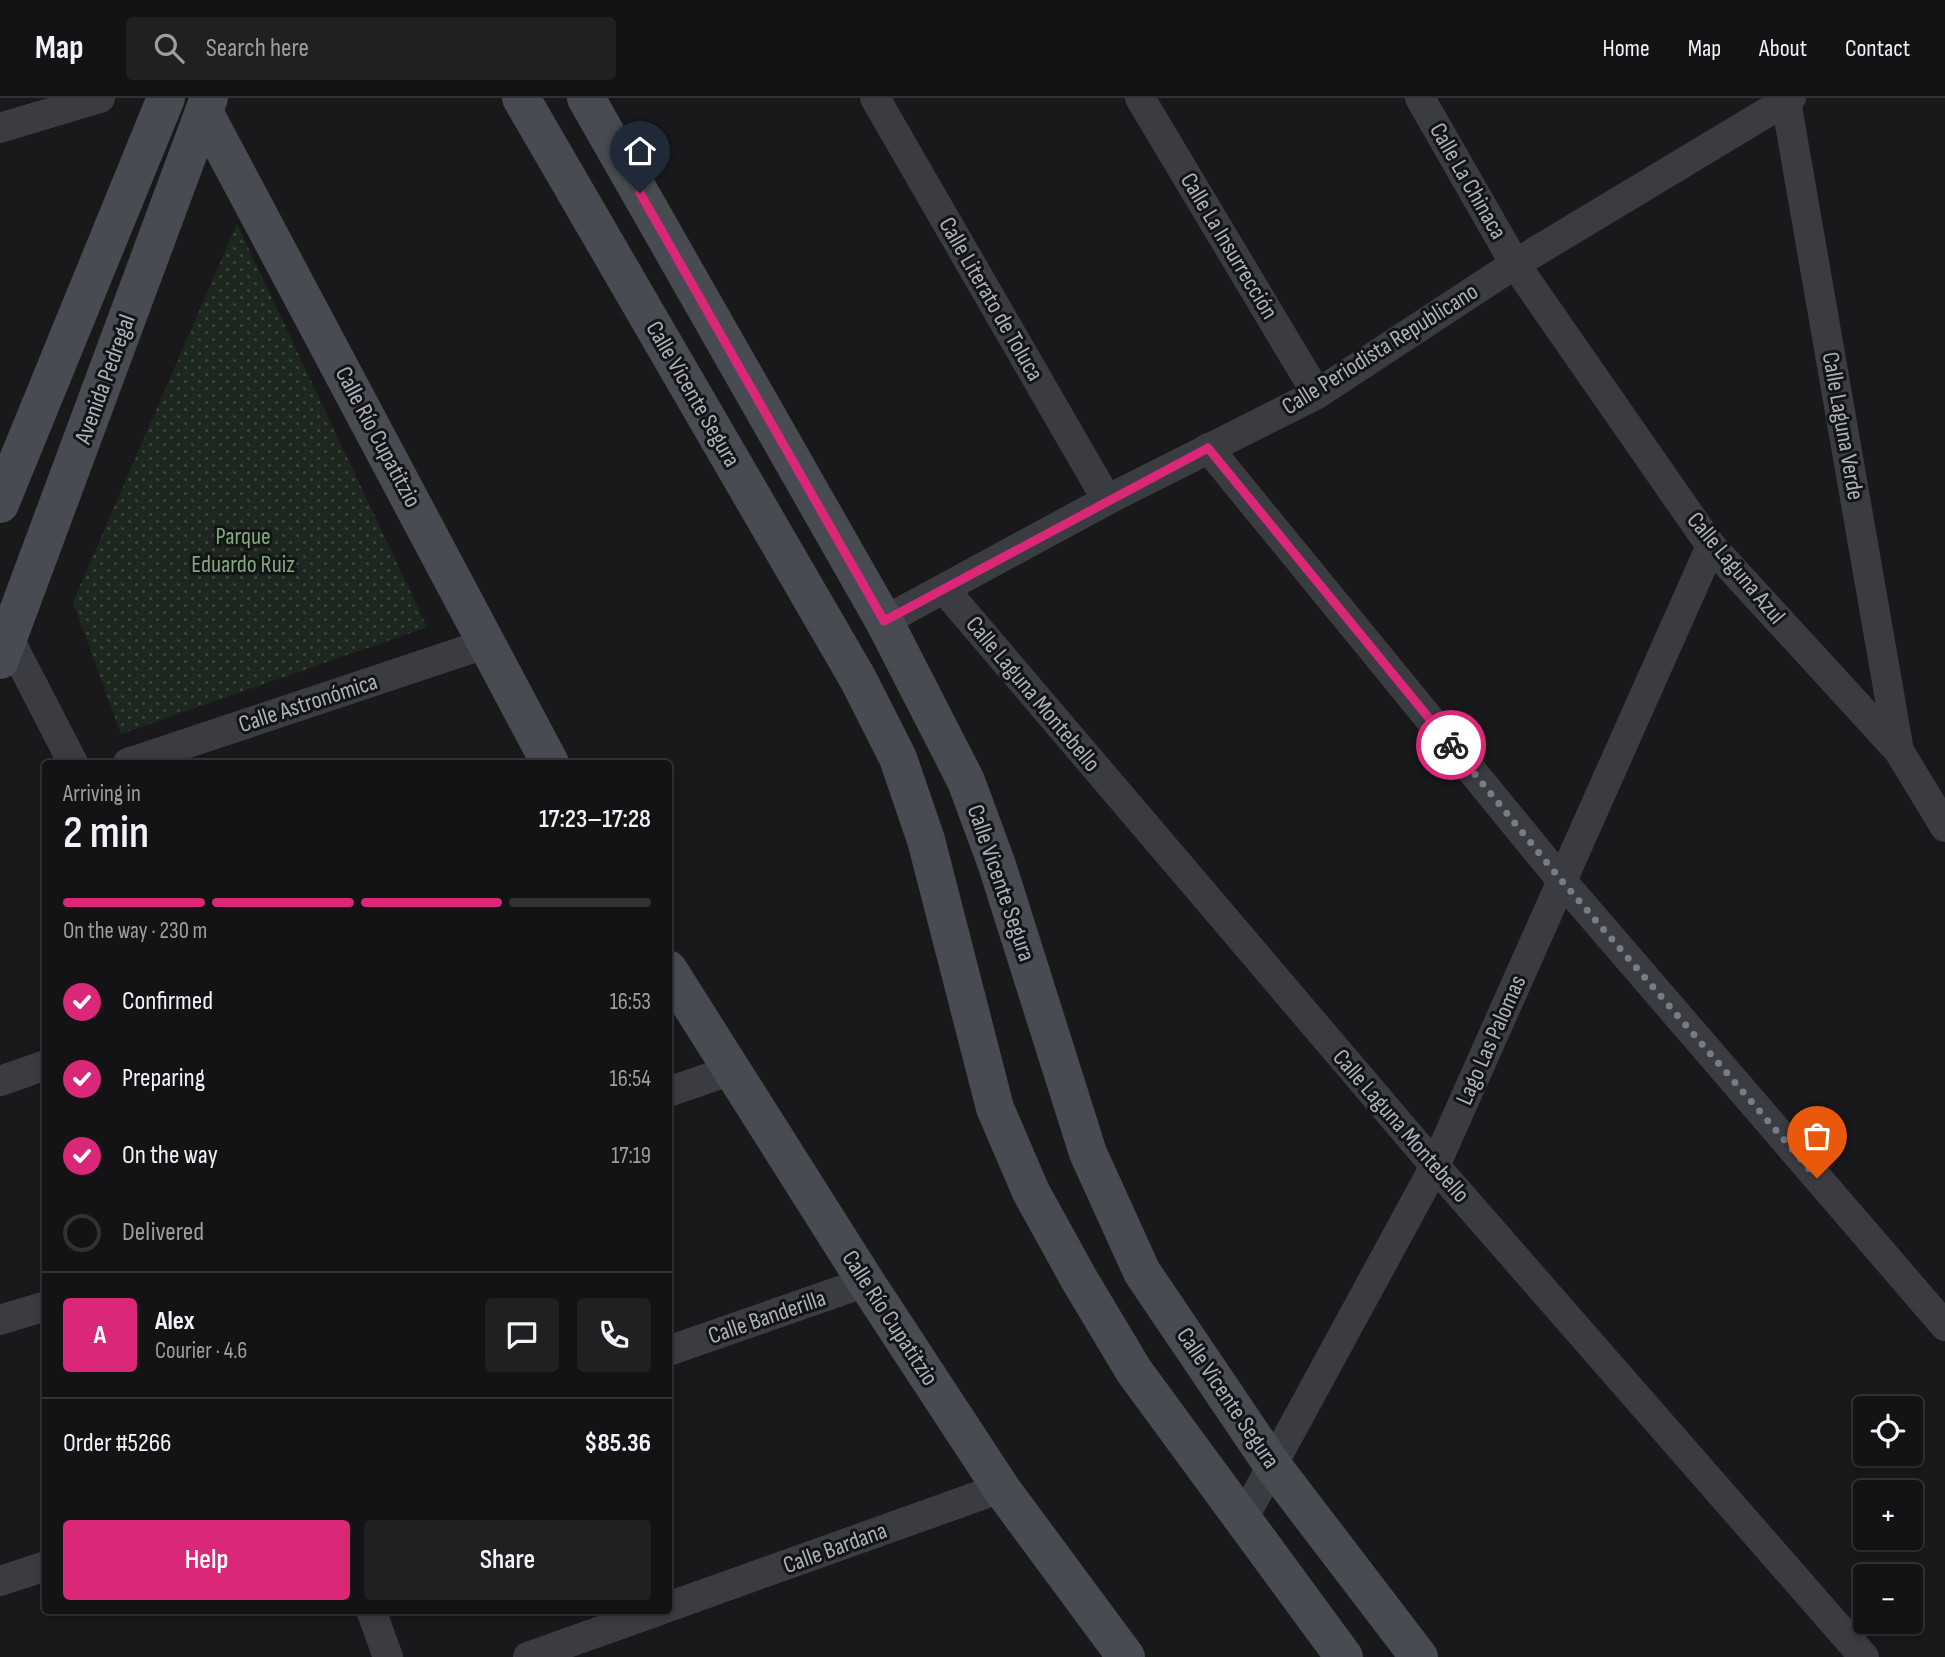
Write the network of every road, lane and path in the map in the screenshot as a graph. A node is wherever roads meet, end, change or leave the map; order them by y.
1 (100, 98) edge
2 (166, 98) edge
3 (521, 98) edge
4 (586, 98) edge
5 (875, 98) edge
6 (1140, 98) edge
7 (1420, 98) edge
8 (1789, 100) edge
9 (206, 105) edge
10 (0, 128) edge
11 (1515, 264) junction
12 (1317, 394) junction
13 (1208, 448) junction
14 (1107, 500) junction
15 (0, 504) edge
16 (1711, 547) junction
17 (944, 589) junction
18 (884, 621) junction
19 (3, 642) edge
20 (488, 643) junction
21 (931, 713) junction
22 (886, 733) junction
23 (1899, 751) junction
24 (71, 760) edge
25 (137, 760) edge
26 (548, 760) edge
27 (1945, 827) edge
28 (1562, 881) junction
29 (672, 975) edge
30 (42, 1066) edge
31 (732, 1070) junction
32 (0, 1081) edge
33 (672, 1091) edge
34 (1435, 1167) junction
35 (866, 1282) junction
36 (42, 1307) edge
37 (0, 1321) edge
38 (1945, 1326) edge
39 (672, 1351) edge
40 (1273, 1466) junction
41 (1001, 1488) junction
42 (1243, 1519) junction
43 (42, 1567) edge
44 (0, 1581) edge
45 (672, 1606) edge
46 (373, 1614) edge
47 (649, 1614) edge
48 (388, 1657) edge
49 (528, 1657) edge
50 (1126, 1657) edge
51 (1344, 1657) edge
52 (1419, 1657) edge
53 (1864, 1657) edge

1 - 10 street
2 - 15 street, Avenida Pedregal
3 - 22 street, Calle Vicente Segura
4 - 18 street, Calle Vicente Segura
5 - 14 street, Calle Literato de Toluca
6 - 12 street, Calle La Insurrección
7 - 11 street, Calle La Chinaca
8 - 11 street, Calle Periodista Republicano
8 - 23 street, Calle Laguna Verde
9 - 19 street, Avenida Pedregal
9 - 20 street, Calle Río Cupatitzio
11 - 12 street, Calle Periodista Republicano
11 - 16 street, Calle Laguna Azul
12 - 13 street, Calle Periodista Republicano
13 - 14 street, Calle Periodista Republicano
13 - 28 street
14 - 17 street, Calle Periodista Republicano
16 - 23 street, Calle Laguna Azul
16 - 28 street, Lago Las Palomas
17 - 18 street, Calle Periodista Republicano
17 - 34 street, Calle Laguna Montebello
18 - 21 street, Calle Vicente Segura
19 - 24 street
20 - 25 street, Calle Astronómica
20 - 26 street, Calle Río Cupatitzio
21 - 22 street
21 - 40 street, Calle Vicente Segura
22 - 42 street, Calle Vicente Segura
23 - 27 street, Calle Laguna Azul
28 - 34 street, Lago Las Palomas
28 - 38 street
29 - 31 street, Calle Río Cupatitzio
30 - 32 street
31 - 33 street
31 - 35 street, Calle Río Cupatitzio
34 - 40 street, Lago Las Palomas
34 - 53 street, Calle Laguna Montebello
35 - 39 street, Calle Banderilla
35 - 41 street, Calle Río Cupatitzio
36 - 37 street
40 - 42 street, Lago Las Palomas
40 - 52 street, Calle Vicente Segura
41 - 45 street, Calle Bardana
41 - 50 street, Calle Río Cupatitzio
42 - 51 street, Calle Vicente Segura
43 - 44 street
46 - 48 street
47 - 49 street

